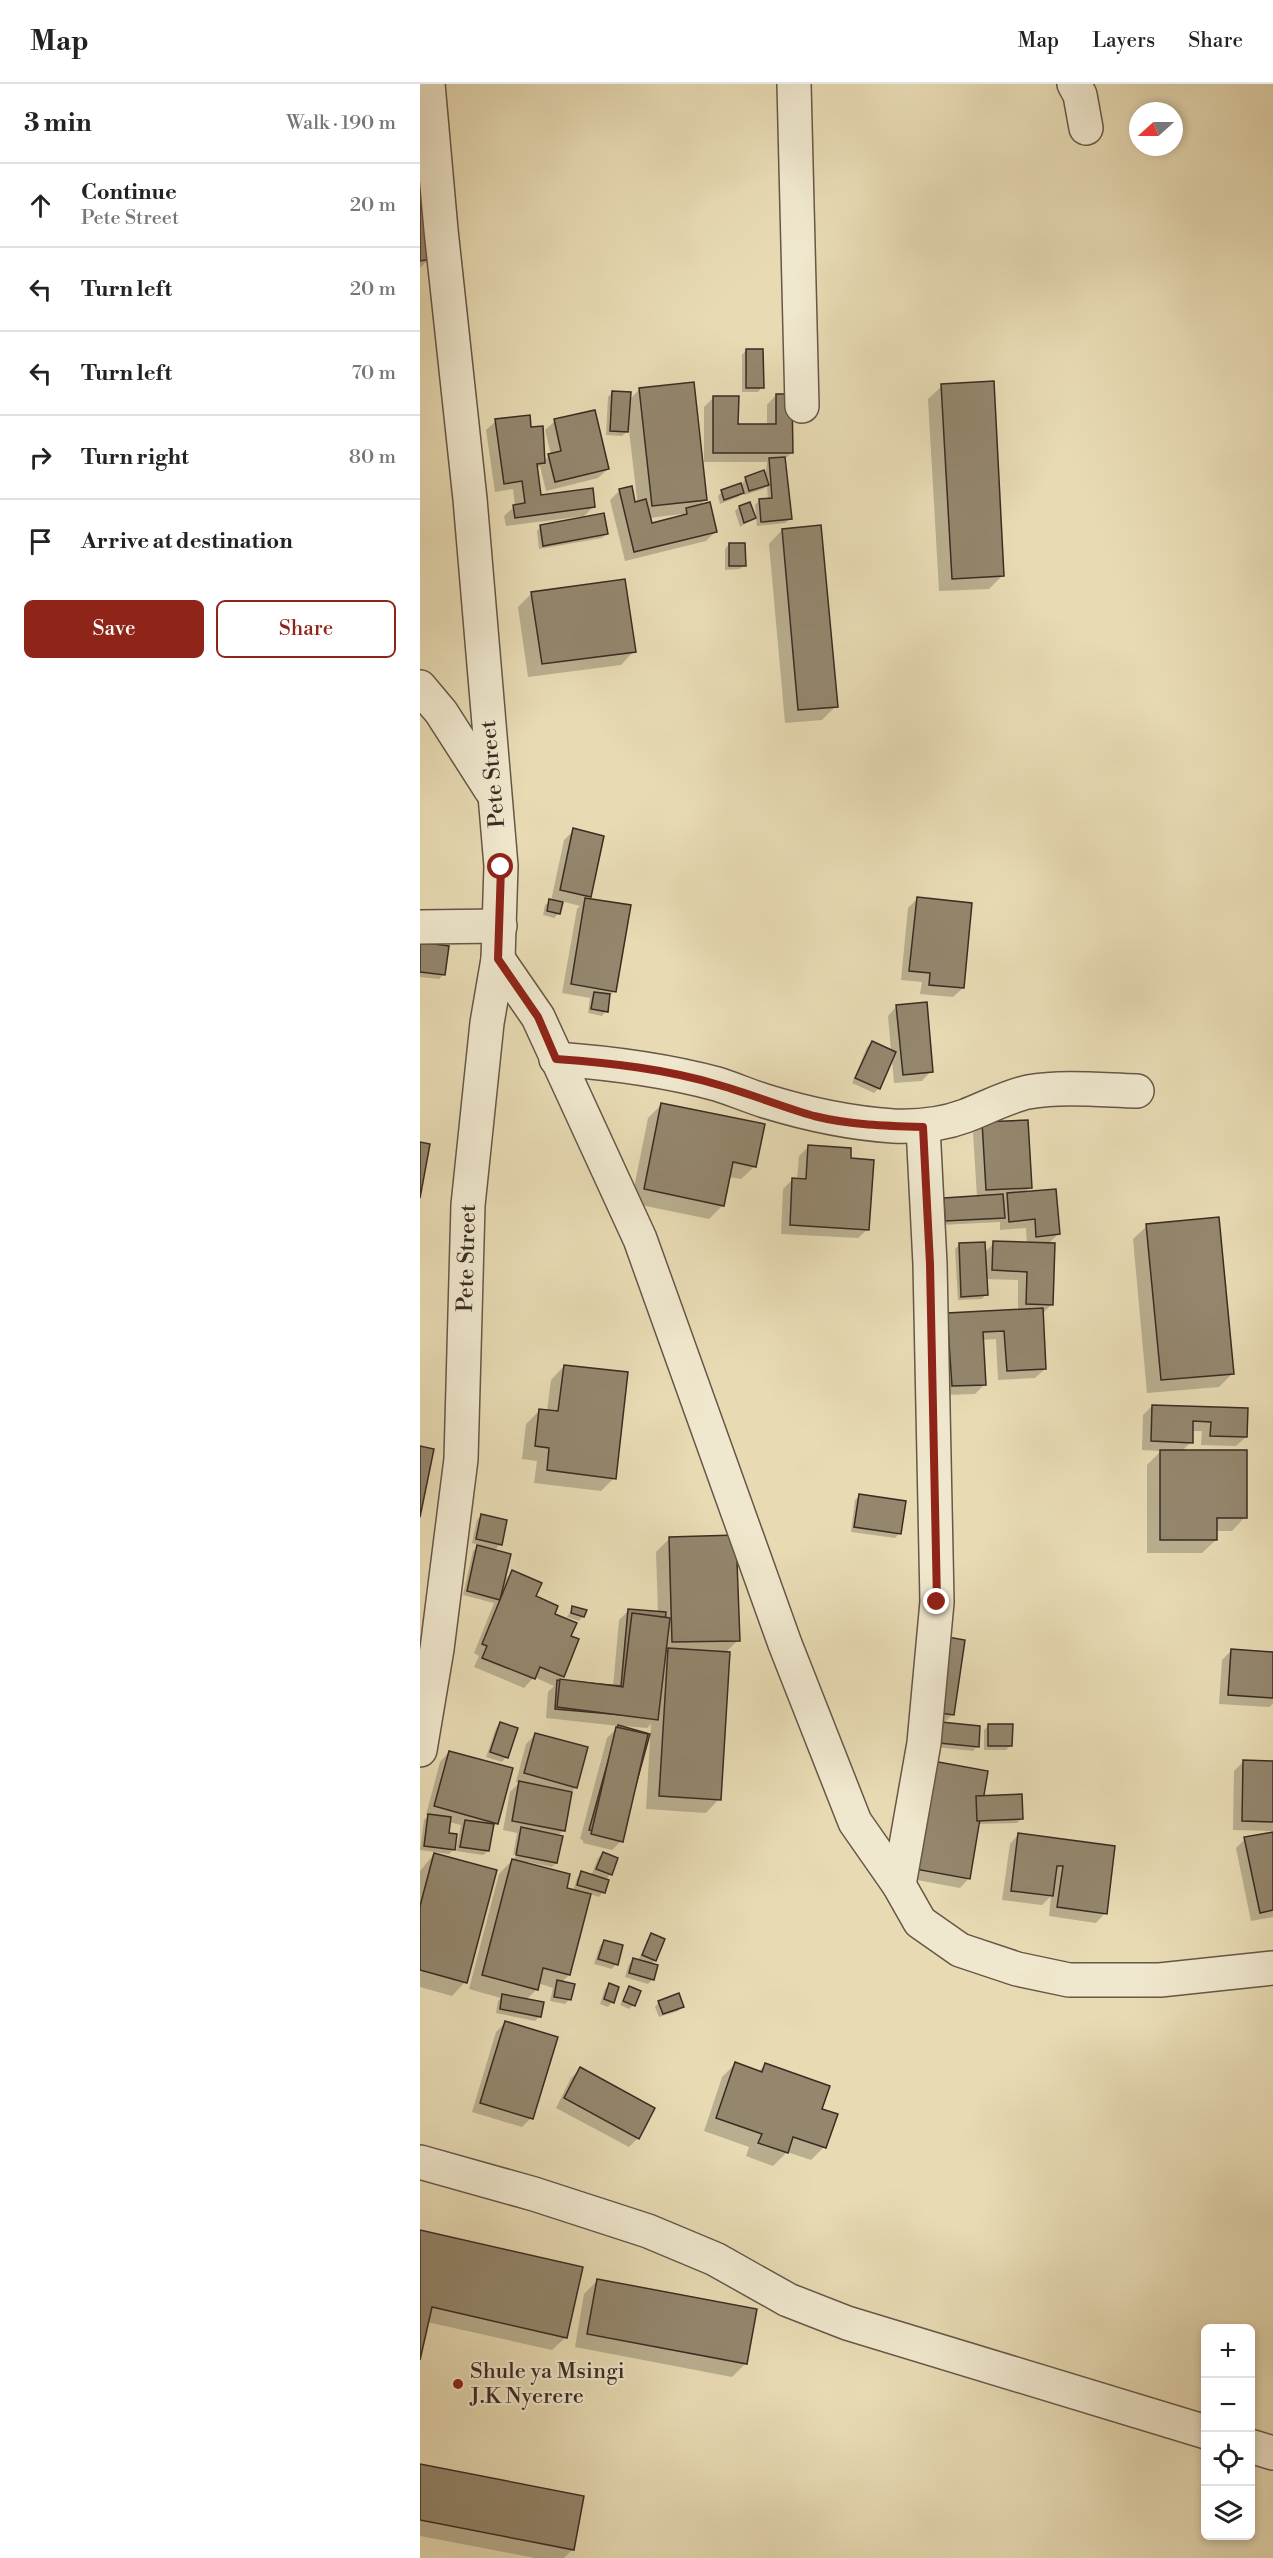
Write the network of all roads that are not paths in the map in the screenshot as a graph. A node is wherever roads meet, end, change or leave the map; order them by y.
1 (428, 84) edge
2 (794, 84) edge
3 (1074, 84) edge
4 (1086, 128) dead end
5 (802, 406) dead end
6 (420, 687) edge
7 (494, 794) junction
8 (500, 926) junction
9 (420, 927) edge
10 (498, 959) junction
11 (556, 1059) junction
12 (1137, 1091) dead end
13 (923, 1127) junction
14 (420, 1750) edge
15 (899, 1885) junction
16 (1273, 1968) edge
17 (420, 2162) edge
18 (1201, 2430) edge
19 (1255, 2447) edge
20 (1273, 2453) edge

1 - 7 street, Pete Street
2 - 5 street
3 - 4 street
6 - 7 street
7 - 8 street, Pete Street
8 - 9 street
8 - 10 street, Pete Street
10 - 11 street
10 - 14 street, Pete Street
11 - 13 street
11 - 15 street
12 - 13 street
13 - 15 street
15 - 16 street
17 - 18 street
19 - 20 street

